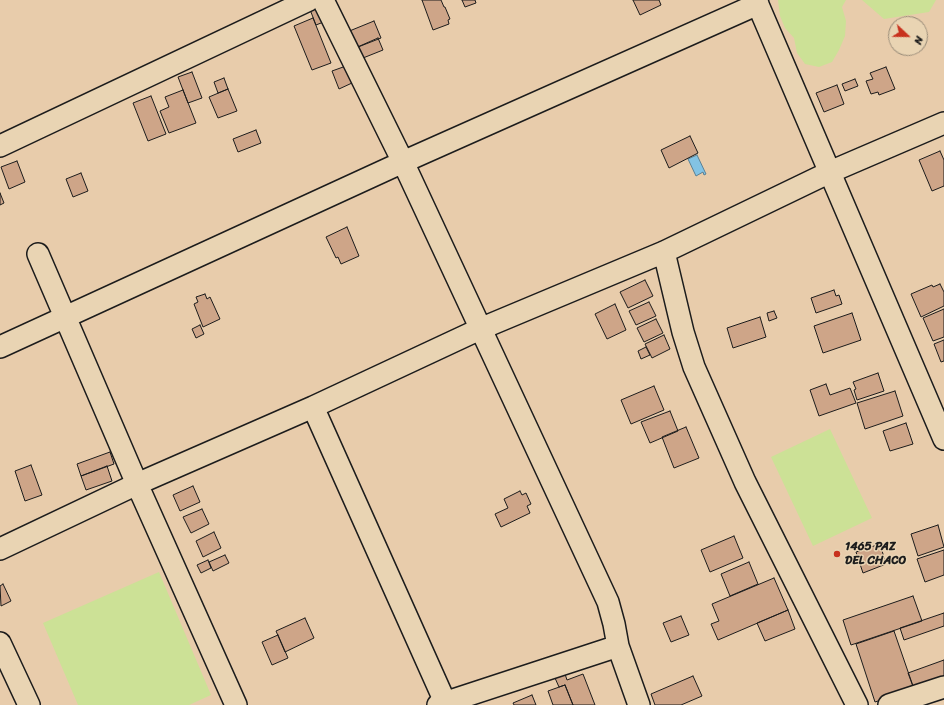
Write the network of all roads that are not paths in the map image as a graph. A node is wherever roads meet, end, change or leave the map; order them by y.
1 (309, 0) edge
2 (323, 0) edge
3 (757, 2) edge
4 (944, 124) edge
5 (0, 146) edge
6 (403, 162) junction
7 (830, 172) junction
8 (664, 252) junction
9 (38, 254) dead end
10 (65, 316) junction
11 (480, 329) junction
12 (0, 347) edge
13 (313, 408) junction
14 (944, 439) edge
15 (137, 484) junction
16 (0, 549) edge
17 (0, 643) edge
18 (618, 646) junction
19 (944, 687) edge
20 (442, 704) edge
21 (28, 705) edge
22 (236, 705) edge
23 (639, 705) edge
24 (857, 705) edge
25 (889, 705) edge

1 - 5 street
2 - 6 street
3 - 6 street
3 - 7 street
4 - 7 street
6 - 10 street
6 - 11 street
7 - 8 street
7 - 14 street
8 - 11 street
8 - 24 street
9 - 10 street
10 - 12 street
10 - 15 street
11 - 13 street
11 - 18 street
13 - 15 street
13 - 20 street
15 - 16 street
15 - 22 street
17 - 21 street
18 - 20 street
18 - 23 street
19 - 25 street

